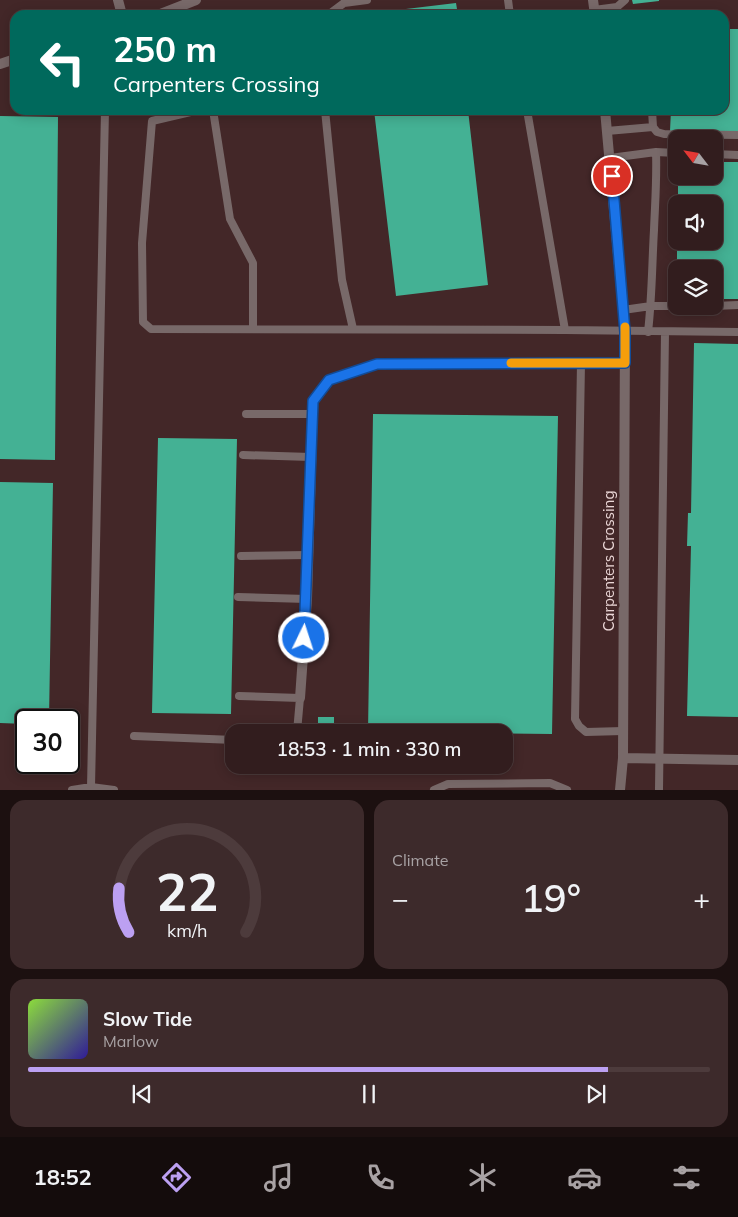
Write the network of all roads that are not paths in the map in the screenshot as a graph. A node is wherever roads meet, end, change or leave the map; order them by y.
1 (196, 0) edge
2 (367, 0) edge
3 (625, 0) edge
4 (594, 8) edge
5 (171, 10) edge
6 (335, 10) edge
7 (105, 115) edge
8 (178, 115) edge
9 (214, 115) edge
10 (326, 115) edge
11 (528, 115) edge
12 (605, 115) edge
13 (652, 115) edge
14 (653, 127) junction
15 (607, 131) junction
16 (738, 135) edge
17 (656, 152) junction
18 (668, 153) edge
19 (723, 154) edge
20 (738, 155) edge
21 (610, 158) junction
22 (738, 305) edge
23 (651, 306) junction
24 (668, 306) edge
25 (723, 306) edge
26 (623, 310) junction
27 (254, 329) junction
28 (353, 329) junction
29 (565, 330) junction
30 (625, 332) junction
31 (648, 332) junction
32 (665, 332) junction
33 (738, 332) edge
34 (581, 363) junction
35 (625, 363) junction
36 (246, 414) dead end
37 (313, 414) junction
38 (243, 455) dead end
39 (311, 457) junction
40 (308, 555) junction
41 (241, 556) dead end
42 (238, 597) dead end
43 (307, 599) junction
44 (239, 696) dead end
45 (300, 698) junction
46 (298, 724) edge
47 (623, 731) junction
48 (134, 736) dead end
49 (225, 740) edge
50 (623, 758) junction
51 (660, 759) junction
52 (738, 760) edge
53 (91, 788) junction
54 (72, 790) edge
55 (114, 790) edge
56 (434, 790) edge
57 (567, 790) edge
58 (620, 790) edge
59 (659, 790) edge

1 - 5 street
2 - 6 lane
3 - 4 lane
7 - 53 lane
8 - 27 lane
9 - 27 lane
10 - 28 lane
11 - 29 lane
12 - 15 street, Carpenters Crossing
13 - 14 lane
14 - 15 lane
14 - 16 lane
15 - 21 street, Carpenters Crossing
17 - 18 lane
17 - 21 lane
17 - 23 lane
19 - 20 lane
21 - 26 street, Carpenters Crossing
22 - 25 lane
23 - 24 lane
23 - 26 lane
23 - 31 lane
26 - 30 street, Carpenters Crossing
27 - 28 lane
28 - 29 lane
29 - 30 lane
30 - 31 lane
30 - 35 street, Carpenters Crossing
31 - 32 lane
32 - 33 lane
32 - 51 lane
34 - 35 street
34 - 37 street
34 - 47 lane
35 - 47 street, Carpenters Crossing
36 - 37 lane
37 - 39 street
38 - 39 lane
39 - 40 street
40 - 41 lane
40 - 43 street
42 - 43 lane
43 - 45 street
44 - 45 lane
45 - 46 lane
47 - 50 street, Carpenters Crossing
48 - 49 lane
50 - 51 street
50 - 58 street, Carpenters Crossing
51 - 52 street
51 - 59 lane
53 - 54 lane
53 - 55 lane
56 - 57 lane

